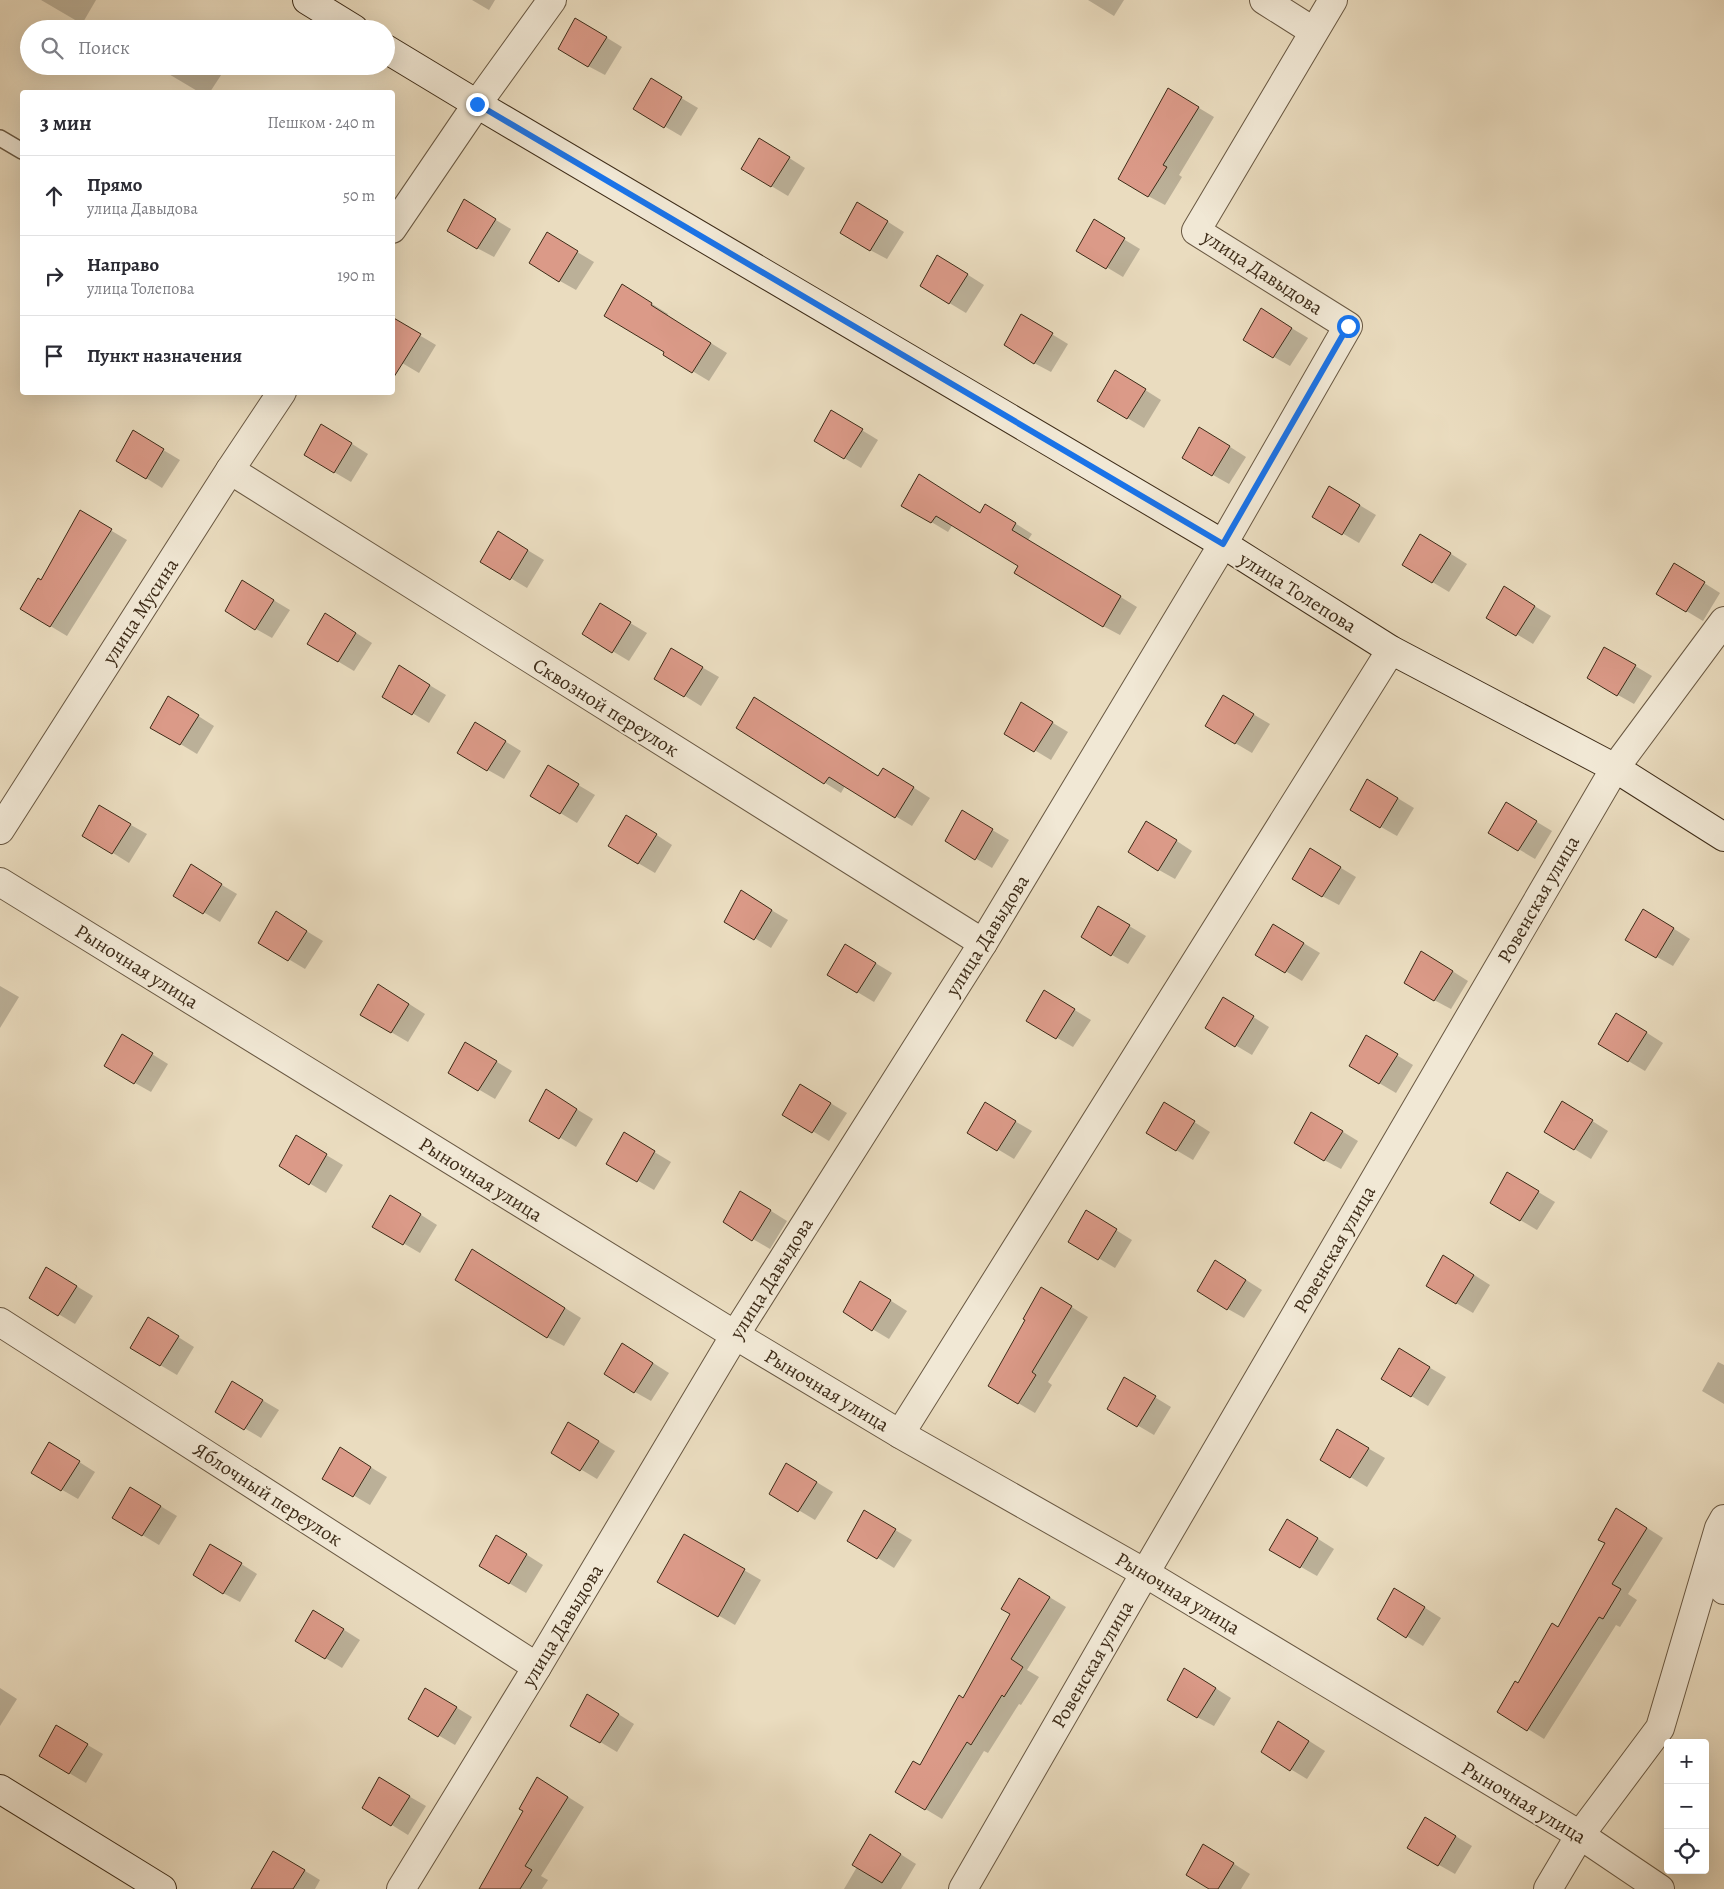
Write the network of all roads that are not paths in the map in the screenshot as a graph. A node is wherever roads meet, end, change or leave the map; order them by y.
1 (307, 0) edge
2 (552, 0) edge
3 (1264, 0) edge
4 (1333, 0) edge
5 (339, 20) edge
6 (1313, 31) junction
7 (395, 54) edge
8 (477, 104) junction
9 (0, 138) edge
10 (20, 150) edge
11 (395, 225) edge
12 (280, 395) edge
13 (230, 470) junction
14 (1223, 544) junction
15 (1724, 622) edge
16 (1391, 650) junction
17 (1615, 768) junction
18 (0, 830) edge
19 (1724, 837) edge
20 (0, 882) edge
21 (983, 943) junction
22 (0, 1322) edge
23 (734, 1335) junction
24 (900, 1434) junction
25 (1722, 1524) edge
26 (1145, 1573) junction
27 (1724, 1590) edge
28 (536, 1667) junction
29 (0, 1789) edge
30 (1580, 1835) junction
31 (162, 1889) edge
32 (401, 1889) edge
33 (963, 1889) edge
34 (1548, 1889) edge
35 (1660, 1889) edge

1 - 5 street
2 - 8 street
3 - 6 street
4 - 6 street, улица Давыдова
6 - 14 street, улица Давыдова
7 - 8 street, улица Толепова
8 - 11 street
8 - 14 street, улица Толепова
9 - 10 lane
12 - 13 street, улица Мусина
13 - 18 street, улица Мусина
13 - 21 street, Сквозной переулок
14 - 16 street, улица Толепова
14 - 21 street, улица Давыдова
15 - 17 street, Ровенская улица
16 - 17 street, улица Толепова
16 - 24 street
17 - 19 street, улица Толепова
17 - 26 street, Ровенская улица
20 - 23 street, Рыночная улица
21 - 23 street, улица Давыдова
22 - 28 street, Яблочный переулок
23 - 24 street, Рыночная улица
23 - 28 street, улица Давыдова
24 - 26 street, Рыночная улица
25 - 27 street
25 - 30 street
26 - 30 street, Рыночная улица
26 - 33 street, Ровенская улица
28 - 32 street, улица Давыдова
29 - 31 street
30 - 34 street
30 - 35 street, Рыночная улица

